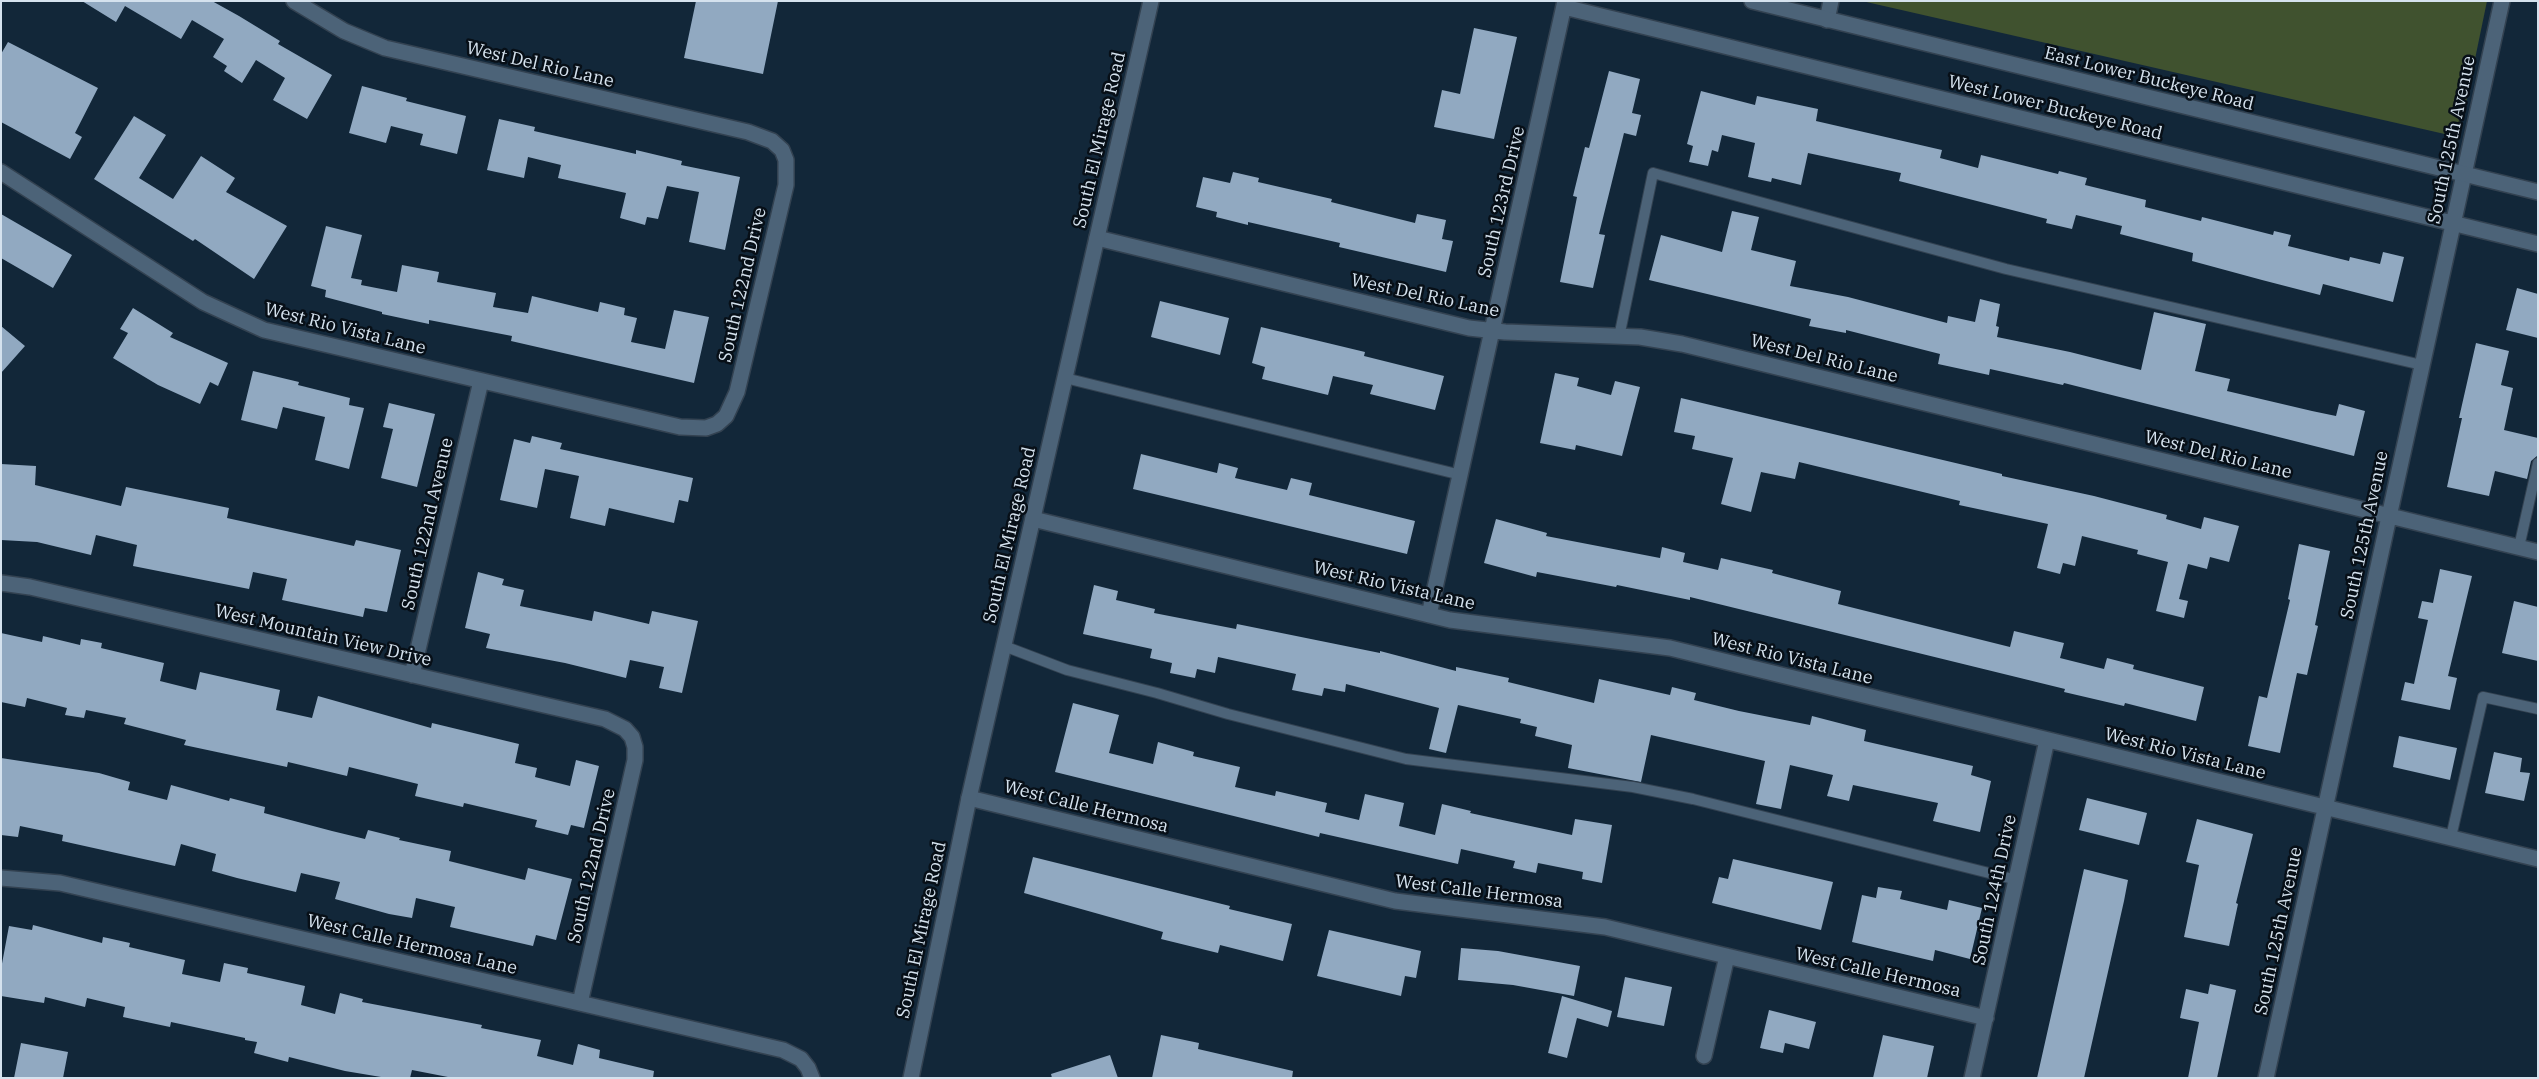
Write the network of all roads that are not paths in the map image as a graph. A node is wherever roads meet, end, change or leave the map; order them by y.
1 (294, 1) edge
2 (1151, 1) edge
3 (1752, 1) edge
4 (1831, 1) edge
5 (2502, 1) edge
6 (1565, 4) edge
7 (1827, 20) junction
8 (782, 150) joint
9 (1, 172) edge
10 (2465, 175) junction
11 (2538, 192) edge
12 (2453, 224) junction
13 (1097, 238) junction
14 (2538, 244) edge
15 (1492, 331) junction
16 (1619, 337) junction
17 (2422, 365) junction
18 (1065, 378) junction
19 (481, 381) junction
20 (718, 424) joint
21 (2538, 463) edge
22 (1461, 475) junction
23 (2388, 515) junction
24 (1033, 519) junction
25 (2519, 547) junction
26 (2538, 552) edge
27 (1, 582) edge
28 (1429, 615) junction
29 (1004, 646) junction
30 (412, 675) junction
31 (2538, 709) edge
32 (632, 736) joint
33 (2047, 740) junction
34 (969, 798) junction
35 (2325, 807) junction
36 (2451, 837) junction
37 (2538, 859) edge
38 (1, 878) edge
39 (2017, 880) junction
40 (1727, 956) junction
41 (580, 1003) junction
42 (1986, 1018) junction
43 (1704, 1056) dead end
44 (810, 1073) edge
45 (911, 1078) edge
46 (1972, 1078) edge
47 (2266, 1078) edge

1 - 8 street, West Del Rio Lane
2 - 13 street, South El Mirage Road
3 - 7 street, East Lower Buckeye Road
4 - 7 street
5 - 10 street, South 125th Avenue
6 - 12 street, West Lower Buckeye Road
6 - 15 street, South 123rd Drive
7 - 10 street, East Lower Buckeye Road
8 - 20 street, South 122nd Drive
9 - 19 street, West Rio Vista Lane
10 - 11 street, East Lower Buckeye Road
10 - 12 street, South 125th Avenue
12 - 14 street, West Lower Buckeye Road
12 - 17 street, South 125th Avenue
13 - 15 street, West Del Rio Lane
13 - 18 street, South El Mirage Road
15 - 16 street, West Del Rio Lane
15 - 22 street, South 123rd Drive
16 - 17 lane
16 - 23 street, West Del Rio Lane
17 - 23 street, South 125th Avenue
18 - 22 lane
18 - 24 street, South El Mirage Road
19 - 20 street, West Rio Vista Lane
19 - 30 street, South 122nd Avenue
21 - 25 lane
22 - 28 street, South 123rd Drive
23 - 25 street, West Del Rio Lane
23 - 35 street, South 125th Avenue
24 - 28 street, West Rio Vista Lane
24 - 29 street, South El Mirage Road
25 - 26 street, West Del Rio Lane
27 - 30 street, West Mountain View Drive
28 - 33 street, West Rio Vista Lane
29 - 34 street, South El Mirage Road
29 - 39 lane
30 - 32 street, West Mountain View Drive
31 - 36 lane
32 - 41 street, South 122nd Drive
33 - 35 street, West Rio Vista Lane
33 - 39 street, South 124th Drive
34 - 40 street, West Calle Hermosa
34 - 45 street, South El Mirage Road
35 - 36 street, West Rio Vista Lane
35 - 47 street, South 125th Avenue
36 - 37 street, West Rio Vista Lane
38 - 41 street, West Calle Hermosa Lane
39 - 42 street, South 124th Drive
40 - 42 street, West Calle Hermosa
40 - 43 street
41 - 44 street, West Calle Hermosa Lane
42 - 46 street, South 124th Drive

